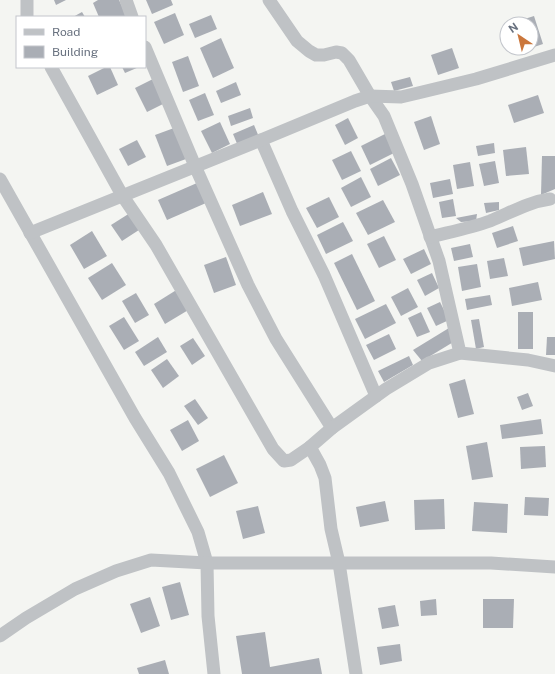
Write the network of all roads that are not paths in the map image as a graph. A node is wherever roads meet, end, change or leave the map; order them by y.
1 (27, 0) edge
2 (126, 0) edge
3 (269, 0) edge
4 (27, 16) edge
5 (132, 16) edge
6 (146, 49) edge
7 (555, 55) edge
8 (52, 68) edge
9 (370, 96) junction
10 (260, 140) junction
11 (195, 166) junction
12 (0, 179) edge
13 (122, 195) junction
14 (550, 199) dead end
15 (30, 233) junction
16 (430, 237) junction
17 (460, 353) junction
18 (555, 366) edge
19 (376, 396) junction
20 (332, 428) junction
21 (310, 447) junction
22 (207, 563) junction
23 (339, 563) junction
24 (555, 567) edge
25 (0, 636) edge
26 (214, 674) edge
27 (356, 674) edge

1 - 4 street
2 - 5 street
3 - 9 street
6 - 11 street
7 - 9 street
8 - 13 street
9 - 10 street
9 - 16 street
10 - 11 street
10 - 19 street
11 - 13 street
11 - 20 street
12 - 15 street
13 - 15 street
13 - 21 street
14 - 16 street
15 - 22 street
16 - 17 street
17 - 18 street
17 - 19 street
19 - 20 street
20 - 21 street
21 - 23 street
22 - 23 street
22 - 25 street
22 - 26 street
23 - 24 street
23 - 27 street

